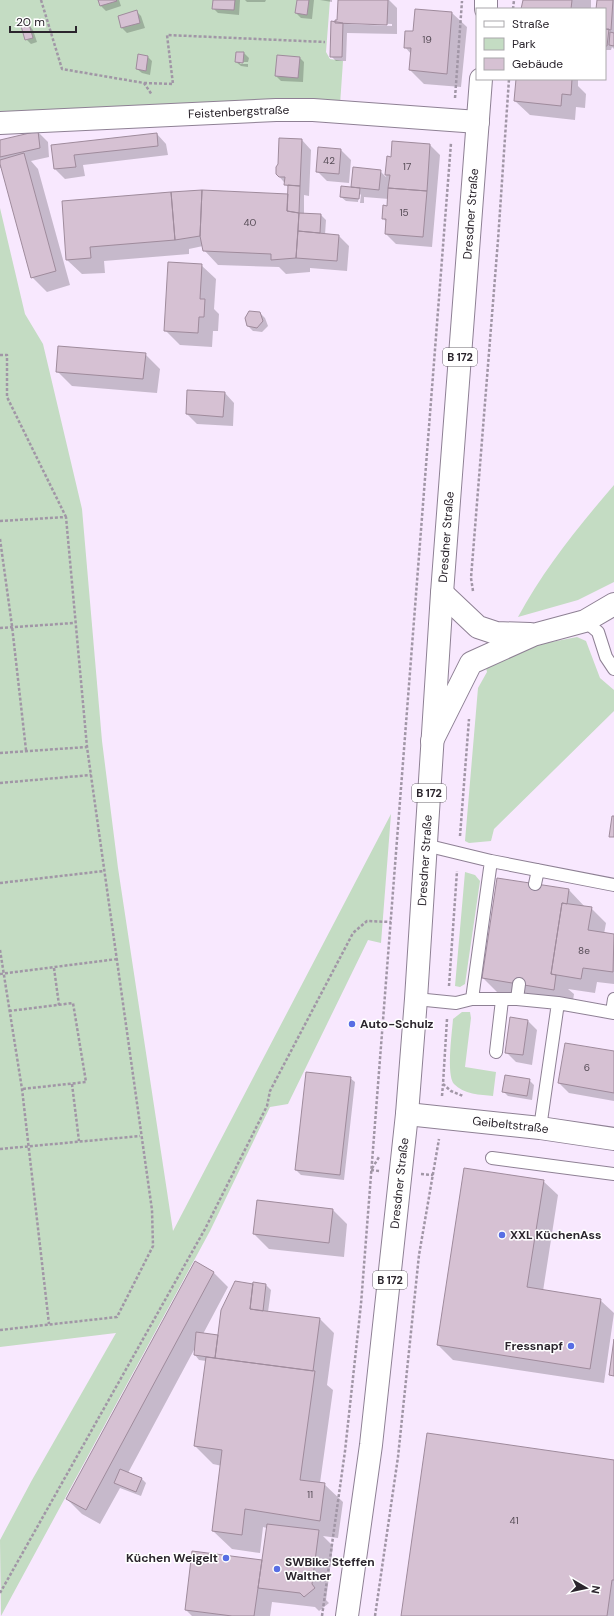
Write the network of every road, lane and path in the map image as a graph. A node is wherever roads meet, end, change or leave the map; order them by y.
1 (41, 0) edge
2 (462, 0) edge
3 (325, 42) dead end
4 (481, 80) edge
5 (509, 80) edge
6 (144, 83) junction
7 (166, 115) junction
8 (453, 120) junction
9 (478, 122) junction
10 (0, 123) edge
11 (0, 355) edge
12 (66, 517) junction
13 (0, 521) edge
14 (0, 539) edge
15 (442, 593) junction
16 (614, 604) edge
17 (585, 621) junction
18 (472, 622) junction
19 (74, 623) junction
20 (12, 626) junction
21 (0, 628) edge
22 (533, 634) junction
23 (614, 669) edge
24 (469, 712) dead end
25 (432, 741) junction
26 (87, 747) junction
27 (26, 750) junction
28 (0, 753) edge
29 (91, 775) junction
30 (0, 784) edge
31 (425, 845) junction
32 (459, 853) junction
33 (491, 861) junction
34 (538, 870) junction
35 (104, 871) junction
36 (0, 883) edge
37 (535, 884) dead end
38 (614, 884) edge
39 (391, 922) junction
40 (0, 950) edge
41 (117, 959) junction
42 (54, 968) junction
43 (2, 973) edge
44 (519, 984) dead end
45 (416, 999) junction
46 (472, 999) junction
47 (614, 999) edge
48 (502, 1000) junction
49 (517, 1000) junction
50 (448, 1002) junction
51 (558, 1004) junction
52 (59, 1005) junction
53 (9, 1011) junction
54 (613, 1013) edge
55 (496, 1052) dead end
56 (72, 1084) junction
57 (443, 1084) junction
58 (22, 1089) junction
59 (467, 1097) dead end
60 (407, 1114) junction
61 (440, 1118) junction
62 (540, 1128) junction
63 (140, 1136) junction
64 (614, 1139) edge
65 (79, 1142) junction
66 (29, 1146) junction
67 (0, 1148) edge
68 (492, 1158) dead end
69 (614, 1174) edge
70 (49, 1324) junction
71 (0, 1330) edge
72 (0, 1593) edge
73 (322, 1616) edge
74 (347, 1616) edge
75 (375, 1616) edge

1 - 6 path
2 - 8 path
3 - 6 path
4 - 9 main road, Dresdner Straße / B 172
5 - 18 path
6 - 7 path
7 - 8 main road, Feistenbergstraße
7 - 10 main road, Feistenbergstraße
8 - 9 main road, Feistenbergstraße
8 - 39 path
9 - 15 main road, Dresdner Straße / B 172
11 - 12 path
12 - 13 path
12 - 19 path
14 - 20 path
15 - 18 main road
15 - 25 main road, Dresdner Straße / B 172
16 - 17 main road
17 - 22 main road
17 - 23 lane
18 - 22 main road
19 - 20 path
19 - 26 path
20 - 21 path
20 - 27 path
22 - 25 main road
24 - 32 path
25 - 31 main road, Dresdner Straße / B 172
26 - 27 path
26 - 29 path
27 - 28 path
29 - 30 path
29 - 35 path
31 - 32 lane
31 - 45 main road, Dresdner Straße / B 172
32 - 33 lane
32 - 50 path
33 - 34 lane
33 - 46 lane
34 - 37 lane
34 - 38 lane
35 - 36 path
35 - 41 path
39 - 72 path
39 - 73 path
40 - 43 path
41 - 42 path
41 - 63 path
42 - 43 path
42 - 52 path
43 - 53 path
44 - 49 lane
45 - 50 lane
45 - 60 main road, Dresdner Straße / B 172
46 - 48 lane
46 - 50 lane
47 - 54 lane
48 - 49 lane
48 - 55 lane
49 - 51 lane
50 - 57 path
51 - 54 lane
51 - 62 lane
52 - 53 path
52 - 56 path
53 - 58 path
56 - 58 path
56 - 65 path
57 - 59 path
57 - 61 path
58 - 66 path
60 - 61 main road, Geibeltstraße
60 - 74 main road, Dresdner Straße / B 172
61 - 62 main road, Geibeltstraße
61 - 75 path
62 - 64 main road, Geibeltstraße
63 - 65 path
63 - 70 path
65 - 66 path
66 - 67 path
66 - 70 path
68 - 69 lane
70 - 71 path

